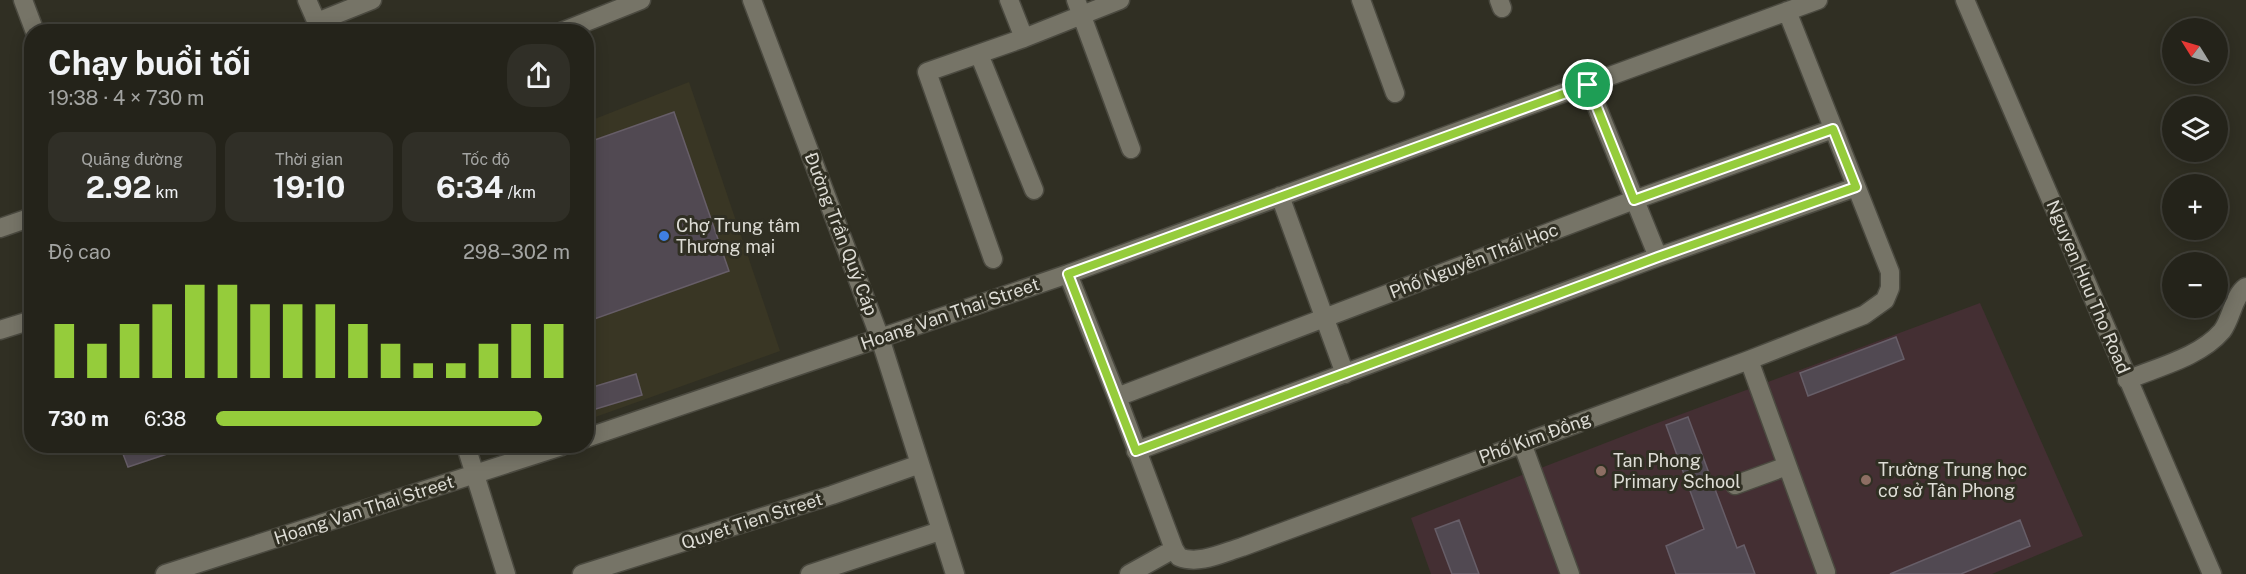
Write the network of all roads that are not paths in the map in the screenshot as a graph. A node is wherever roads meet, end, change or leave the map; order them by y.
1 (23, 0) edge
2 (307, 0) edge
3 (372, 0) edge
4 (641, 0) edge
5 (752, 0) edge
6 (1010, 0) edge
7 (1120, 0) edge
8 (1361, 0) edge
9 (1818, 0) edge
10 (1965, 0) edge
11 (1078, 8) edge
12 (1787, 11) junction
13 (32, 24) edge
14 (318, 24) edge
15 (325, 24) edge
16 (581, 24) edge
17 (1024, 38) junction
18 (979, 54) junction
19 (1588, 85) junction
20 (1395, 93) dead end
21 (1833, 129) junction
22 (1131, 149) dead end
23 (1856, 187) junction
24 (1034, 190) dead end
25 (1280, 196) junction
26 (1634, 200) junction
27 (24, 220) edge
28 (0, 228) edge
29 (1658, 257) junction
30 (993, 259) dead end
31 (1068, 274) junction
32 (2246, 287) edge
33 (1326, 317) junction
34 (24, 322) edge
35 (0, 330) edge
36 (880, 338) junction
37 (1749, 360) junction
38 (1345, 374) junction
39 (2127, 380) junction
40 (1117, 397) junction
41 (594, 435) edge
42 (1522, 443) junction
43 (1136, 451) junction
44 (468, 453) edge
45 (540, 453) edge
46 (920, 464) junction
47 (1787, 466) junction
48 (475, 474) junction
49 (1735, 485) dead end
50 (940, 531) junction
51 (1176, 553) junction
52 (1826, 572) dead end
53 (165, 574) edge
54 (506, 574) edge
55 (582, 574) edge
56 (810, 574) edge
57 (955, 574) edge
58 (1129, 574) edge
59 (1570, 574) edge
60 (2212, 574) edge

1 - 13 street
2 - 14 street
3 - 15 street
4 - 16 street
5 - 36 street, Đường Trần Quý Cáp
6 - 17 street
7 - 11 street
8 - 20 street
9 - 12 street, Hoang Van Thai Street
10 - 39 street, Nguyen Huu Tho Road
11 - 17 street
11 - 22 street
12 - 19 street, Hoang Van Thai Street
12 - 21 street
17 - 18 street
18 - 24 street
18 - 30 street
19 - 25 street, Hoang Van Thai Street
19 - 26 street
21 - 23 street
21 - 26 street, Phố Nguyễn Thái Học
23 - 29 street
23 - 37 street, Phố Kim Đồng
25 - 31 street, Hoang Van Thai Street
25 - 33 street
26 - 29 street
26 - 33 street, Phố Nguyễn Thái Học
27 - 28 street
29 - 38 street
31 - 36 street, Hoang Van Thai Street
31 - 40 street
32 - 39 street
33 - 38 street
33 - 40 street, Phố Nguyễn Thái Học
34 - 35 street
36 - 41 street, Hoang Van Thai Street
36 - 46 street, Đường Trần Quý Cáp
37 - 42 street, Phố Kim Đồng
37 - 47 street
38 - 43 street
39 - 60 street, Nguyen Huu Tho Road
40 - 43 street
42 - 51 street, Phố Kim Đồng
42 - 59 street
43 - 51 street
44 - 48 street
45 - 48 street, Hoang Van Thai Street
46 - 50 street, Đường Trần Quý Cáp
46 - 55 street, Quyet Tien Street
47 - 49 street
47 - 52 street
48 - 53 street, Hoang Van Thai Street
48 - 54 street
50 - 56 street
50 - 57 street, Đường Trần Quý Cáp
51 - 58 street

